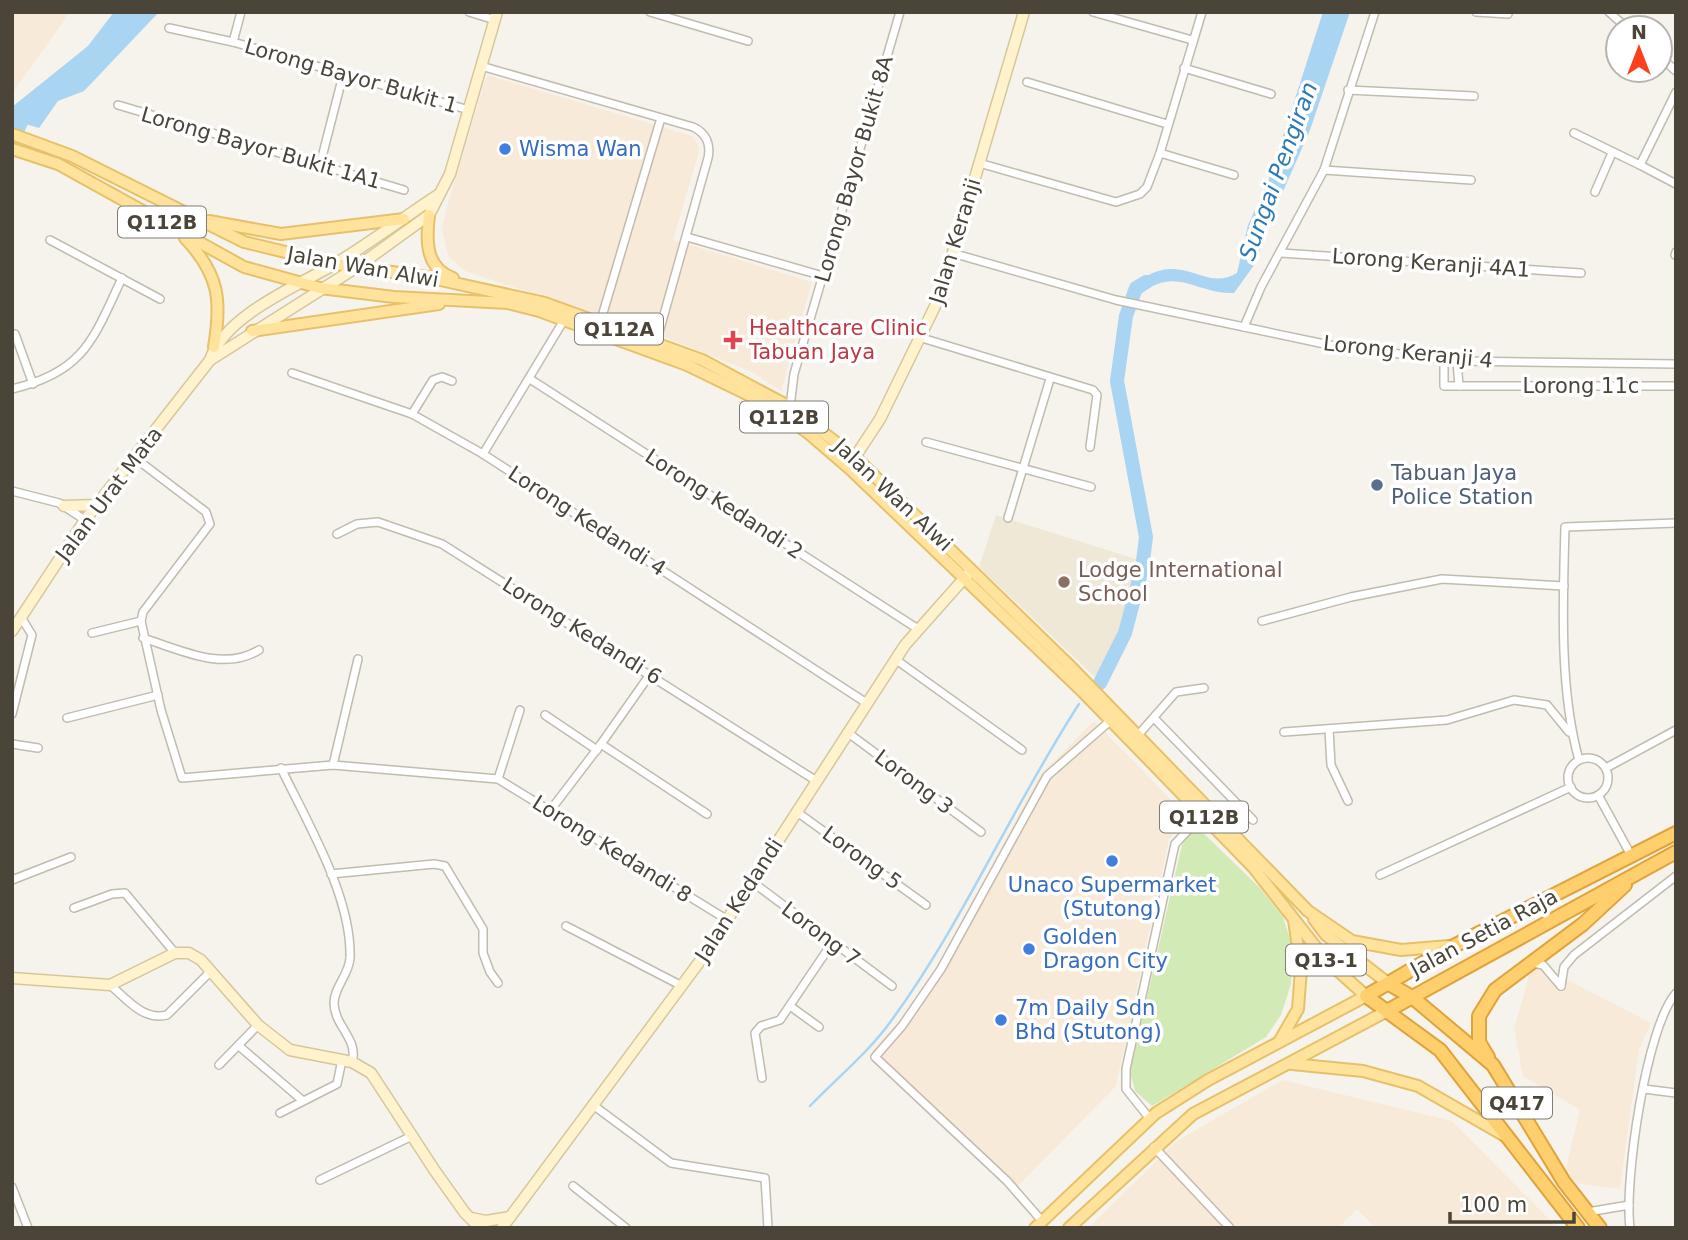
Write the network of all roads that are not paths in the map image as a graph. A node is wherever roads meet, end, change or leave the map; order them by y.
1 (242, 12) edge
2 (469, 12) edge
3 (650, 12) edge
4 (900, 12) edge
5 (1024, 12) edge
6 (1093, 12) edge
7 (1202, 12) edge
8 (1375, 12) edge
9 (1476, 12) edge
10 (1508, 14) dead end
11 (496, 16) edge
12 (169, 28) dead end
13 (1192, 40) junction
14 (748, 41) dead end
15 (233, 42) junction
16 (481, 66) junction
17 (1184, 68) junction
18 (343, 75) junction
19 (1027, 82) dead end
20 (1348, 90) junction
21 (1676, 92) edge
22 (1271, 94) dead end
23 (1474, 96) dead end
24 (118, 105) dead end
25 (469, 110) junction
26 (661, 118) junction
27 (1167, 124) junction
28 (1574, 133) dead end
29 (12, 134) edge
30 (12, 149) edge
31 (1160, 153) junction
32 (1612, 153) junction
33 (979, 163) junction
34 (320, 165) junction
35 (1640, 165) junction
36 (1324, 170) junction
37 (1234, 175) dead end
38 (1471, 180) dead end
39 (1676, 184) edge
40 (404, 190) dead end
41 (1595, 192) dead end
42 (438, 195) junction
43 (429, 215) junction
44 (192, 217) junction
45 (404, 219) junction
46 (179, 231) junction
47 (687, 237) junction
48 (50, 240) dead end
49 (952, 253) junction
50 (1281, 253) junction
51 (335, 264) junction
52 (357, 267) junction
53 (1581, 273) dead end
54 (823, 276) junction
55 (121, 278) junction
56 (300, 283) junction
57 (320, 288) junction
58 (484, 289) junction
59 (160, 299) dead end
60 (449, 302) junction
61 (564, 320) junction
62 (600, 323) junction
63 (1244, 327) junction
64 (252, 331) junction
65 (15, 334) dead end
66 (922, 338) junction
67 (656, 342) junction
68 (215, 347) junction
69 (210, 360) junction
70 (1444, 360) junction
71 (1457, 361) junction
72 (1676, 364) edge
73 (292, 373) dead end
74 (530, 379) junction
75 (1050, 379) junction
76 (452, 382) dead end
77 (33, 384) junction
78 (1459, 386) junction
79 (1676, 386) edge
80 (12, 389) edge
81 (790, 407) junction
82 (412, 414) junction
83 (926, 442) dead end
84 (1090, 447) dead end
85 (483, 454) junction
86 (855, 457) junction
87 (135, 458) junction
88 (1021, 468) junction
89 (1091, 487) dead end
90 (12, 491) edge
91 (98, 505) junction
92 (64, 506) junction
93 (1008, 518) dead end
94 (85, 520) junction
95 (1676, 523) edge
96 (337, 534) dead end
97 (972, 570) junction
98 (962, 579) junction
99 (1563, 586) junction
100 (21, 617) junction
101 (141, 621) junction
102 (1262, 621) dead end
103 (918, 629) junction
104 (12, 631) edge
105 (92, 633) dead end
106 (144, 638) junction
107 (259, 650) dead end
108 (358, 659) dead end
109 (895, 659) junction
110 (650, 673) junction
111 (1204, 688) dead end
112 (1091, 693) junction
113 (158, 695) junction
114 (865, 702) junction
115 (520, 710) dead end
116 (12, 714) edge
117 (545, 715) dead end
118 (67, 718) dead end
119 (1154, 718) junction
120 (1110, 720) junction
121 (1329, 729) junction
122 (1676, 730) edge
123 (847, 732) junction
124 (1570, 732) junction
125 (1284, 733) dead end
126 (1139, 734) junction
127 (12, 744) edge
128 (599, 747) junction
129 (38, 748) dead end
130 (1022, 750) dead end
131 (1579, 760) junction
132 (333, 765) junction
133 (281, 768) junction
134 (1606, 768) junction
135 (498, 779) junction
136 (815, 780) junction
137 (1571, 788) junction
138 (1598, 795) junction
139 (1349, 801) dead end
140 (549, 812) junction
141 (797, 812) junction
142 (707, 814) dead end
143 (1202, 815) junction
144 (1253, 820) dead end
145 (981, 832) dead end
146 (1676, 833) edge
147 (1676, 852) edge
148 (71, 856) dead end
149 (1632, 856) junction
150 (1641, 871) junction
151 (331, 874) junction
152 (1380, 875) dead end
153 (1673, 878) edge
154 (12, 880) edge
155 (751, 881) junction
156 (1676, 888) edge
157 (926, 905) dead end
158 (74, 908) dead end
159 (1308, 911) junction
160 (1293, 918) junction
161 (726, 919) junction
162 (566, 926) dead end
163 (832, 943) junction
164 (1455, 946) junction
165 (175, 953) junction
166 (1532, 962) junction
167 (211, 971) junction
168 (12, 978) edge
169 (498, 984) dead end
170 (1390, 984) junction
171 (110, 985) junction
172 (682, 986) junction
173 (892, 986) dead end
174 (1676, 993) edge
175 (1366, 996) junction
176 (1412, 997) junction
177 (790, 1006) junction
178 (1387, 1011) junction
179 (258, 1025) junction
180 (819, 1027) dead end
181 (1279, 1043) junction
182 (239, 1046) junction
183 (347, 1061) junction
184 (1291, 1064) junction
185 (219, 1065) dead end
186 (1493, 1065) junction
187 (762, 1078) dead end
188 (1644, 1089) junction
189 (1676, 1093) edge
190 (302, 1100) junction
191 (593, 1105) junction
192 (280, 1113) dead end
193 (1150, 1119) junction
194 (412, 1136) junction
195 (1511, 1140) junction
196 (1154, 1147) junction
197 (320, 1180) dead end
198 (573, 1186) dead end
199 (12, 1187) edge
200 (1096, 1202) junction
201 (1629, 1205) junction
202 (1588, 1212) junction
203 (510, 1217) junction
204 (472, 1222) edge
205 (1043, 1226) edge
206 (28, 1228) edge
207 (502, 1228) edge
208 (626, 1228) edge
209 (768, 1228) edge
210 (1060, 1228) edge
211 (1069, 1228) edge
212 (1230, 1228) edge
213 (1578, 1228) edge
214 (1600, 1228) edge
215 (1630, 1228) edge

1 - 15 street
2 - 11 street
3 - 14 street
4 - 54 street, Lorong Bayor Bukit 8A
5 - 33 street, Jalan Keranji
6 - 13 street
7 - 13 street
8 - 20 street
9 - 10 street
11 - 16 street
12 - 15 street, Lorong Bayor Bukit 1
13 - 17 street
15 - 18 street, Lorong Bayor Bukit 1
16 - 25 street
16 - 26 street
17 - 22 street
17 - 27 street
18 - 25 street, Lorong Bayor Bukit 1
18 - 34 street
19 - 27 street
20 - 23 street
20 - 36 street
21 - 35 street
24 - 34 street, Lorong Bayor Bukit 1A1
25 - 42 street
26 - 47 street
26 - 62 street
27 - 31 street
28 - 32 street
29 - 44 main road, Jalan Wan Alwi / Q112A
30 - 46 main road, Jalan Wan Alwi / Q112B
31 - 33 street
31 - 37 street
32 - 35 street
32 - 41 street
33 - 49 street, Jalan Keranji
34 - 40 street, Lorong Bayor Bukit 1A1
35 - 39 street
36 - 38 street
36 - 50 street
42 - 43 street
42 - 45 street
43 - 52 street
43 - 58 main road
44 - 45 main road
44 - 51 main road, Jalan Wan Alwi / Q112A
45 - 51 street
46 - 56 main road, Jalan Wan Alwi / Q112B
46 - 68 main road
47 - 54 street
47 - 67 street
48 - 55 street
49 - 63 street, Lorong Keranji 4
49 - 66 street, Jalan Keranji
50 - 53 street, Lorong Keranji 4A1
50 - 63 street
51 - 52 main road, Jalan Wan Alwi / Q112A
51 - 56 street
52 - 57 street
52 - 58 main road, Jalan Wan Alwi / Q112A
54 - 81 street, Lorong Bayor Bukit 8A
55 - 59 street
55 - 77 street
56 - 57 main road, Jalan Wan Alwi / Q112B
56 - 68 street
57 - 60 main road, Jalan Wan Alwi / Q112B
57 - 64 street
58 - 62 main road, Jalan Wan Alwi / Q112A
60 - 61 main road, Jalan Wan Alwi / Q112B
60 - 64 main road
61 - 74 street
61 - 98 main road, Jalan Wan Alwi / Q112B
62 - 67 main road, Jalan Wan Alwi / Q112A
63 - 70 street, Lorong Keranji 4
64 - 69 street
65 - 77 street
66 - 75 street
66 - 86 street, Jalan Keranji
67 - 81 main road, Jalan Wan Alwi / Q112A
68 - 69 street
69 - 87 street, Jalan Urat Mata
70 - 71 street, Lorong Keranji 4
70 - 78 street, Lorong 11c
71 - 72 street, Lorong Keranji 4
71 - 78 street
73 - 82 street, Lorong Kedandi 4
74 - 85 street
74 - 103 street, Lorong Kedandi 2
75 - 84 street
75 - 88 street
76 - 82 street
77 - 80 street
78 - 79 street, Lorong 11c
81 - 86 main road, Jalan Wan Alwi / Q112A
82 - 85 street, Lorong Kedandi 4
83 - 88 street
85 - 114 street, Lorong Kedandi 4
86 - 97 main road, Jalan Wan Alwi / Q112A
87 - 91 street, Jalan Urat Mata
87 - 101 street
88 - 89 street
88 - 93 street
90 - 92 street
91 - 92 street
91 - 94 street, Jalan Urat Mata
92 - 94 street
94 - 100 street, Jalan Urat Mata
95 - 99 street
96 - 110 street, Lorong Kedandi 6
97 - 98 street, Jalan Kedandi
97 - 112 main road, Jalan Wan Alwi / Q112A
98 - 103 street, Jalan Kedandi
98 - 112 main road, Jalan Wan Alwi / Q112B
99 - 102 street
99 - 124 street
100 - 104 street, Jalan Urat Mata
100 - 116 street
101 - 105 street
101 - 106 street
103 - 109 street, Jalan Kedandi
106 - 107 street
106 - 113 street
108 - 132 street
109 - 114 street, Jalan Kedandi
109 - 130 street
110 - 128 street
110 - 136 street, Lorong Kedandi 6
111 - 119 street
112 - 120 main road, Jalan Wan Alwi / Q112B
112 - 126 main road, Jalan Wan Alwi / Q112A
113 - 118 street
113 - 133 street
114 - 123 street, Jalan Kedandi
115 - 135 street
117 - 128 street
119 - 126 street
119 - 144 street
120 - 143 main road, Jalan Wan Alwi / Q112B
120 - 205 street
121 - 124 street
121 - 125 street
121 - 139 street
122 - 134 street
123 - 136 street, Jalan Kedandi
123 - 145 street, Lorong 3
124 - 131 street
126 - 159 main road, Jalan Wan Alwi / Q112A
127 - 129 street
128 - 140 street
128 - 142 street
131 - 134 street
131 - 137 street
132 - 133 street
132 - 135 street
133 - 151 street
134 - 138 street
135 - 140 street, Lorong Kedandi 8
136 - 141 street, Jalan Kedandi
137 - 138 street
137 - 152 street
138 - 149 street
140 - 161 street, Lorong Kedandi 8
141 - 155 street, Jalan Kedandi
141 - 157 street, Lorong 5
143 - 160 main road, Jalan Wan Alwi / Q112B
143 - 193 street
146 - 149 highway, Jalan Setia Raja
147 - 150 highway, Jalan Setia Raja
148 - 154 street
149 - 164 highway, Jalan Setia Raja
150 - 166 highway
150 - 176 highway, Jalan Setia Raja
151 - 169 street
151 - 183 street
153 - 156 street
153 - 166 street
155 - 161 street, Jalan Kedandi
155 - 163 street, Lorong 7
158 - 165 street
159 - 164 main road
159 - 170 main road, Jalan Setia Raja
160 - 175 main road, Q13-1
160 - 181 main road
161 - 172 street, Jalan Kedandi
162 - 172 street
163 - 173 street, Lorong 7
163 - 177 street
164 - 170 highway, Jalan Setia Raja
165 - 167 street
165 - 171 street
166 - 186 highway
167 - 171 street
167 - 179 street
168 - 171 street
170 - 175 highway
170 - 176 highway, Q417
172 - 191 street, Jalan Kedandi
174 - 188 street
175 - 178 highway, Q417
175 - 181 main road
176 - 178 highway, Jalan Setia Raja
176 - 186 highway, Q417
177 - 180 street
177 - 187 street
178 - 184 main road
178 - 195 highway, Q417
179 - 182 street
179 - 183 street
181 - 193 main road
182 - 185 street
182 - 190 street
183 - 190 street
183 - 194 street
184 - 195 main road
184 - 196 main road
186 - 202 highway, Q417
188 - 189 street
188 - 201 street
190 - 192 street
191 - 203 street, Jalan Kedandi
191 - 209 street
193 - 205 main road
194 - 197 street
194 - 204 street
195 - 213 highway, Q417
196 - 200 main road
196 - 212 street
198 - 208 street
199 - 206 street
200 - 210 main road
200 - 211 main road
201 - 202 street
201 - 215 street
202 - 214 highway, Q417
203 - 204 street
203 - 207 street, Jalan Kedandi

